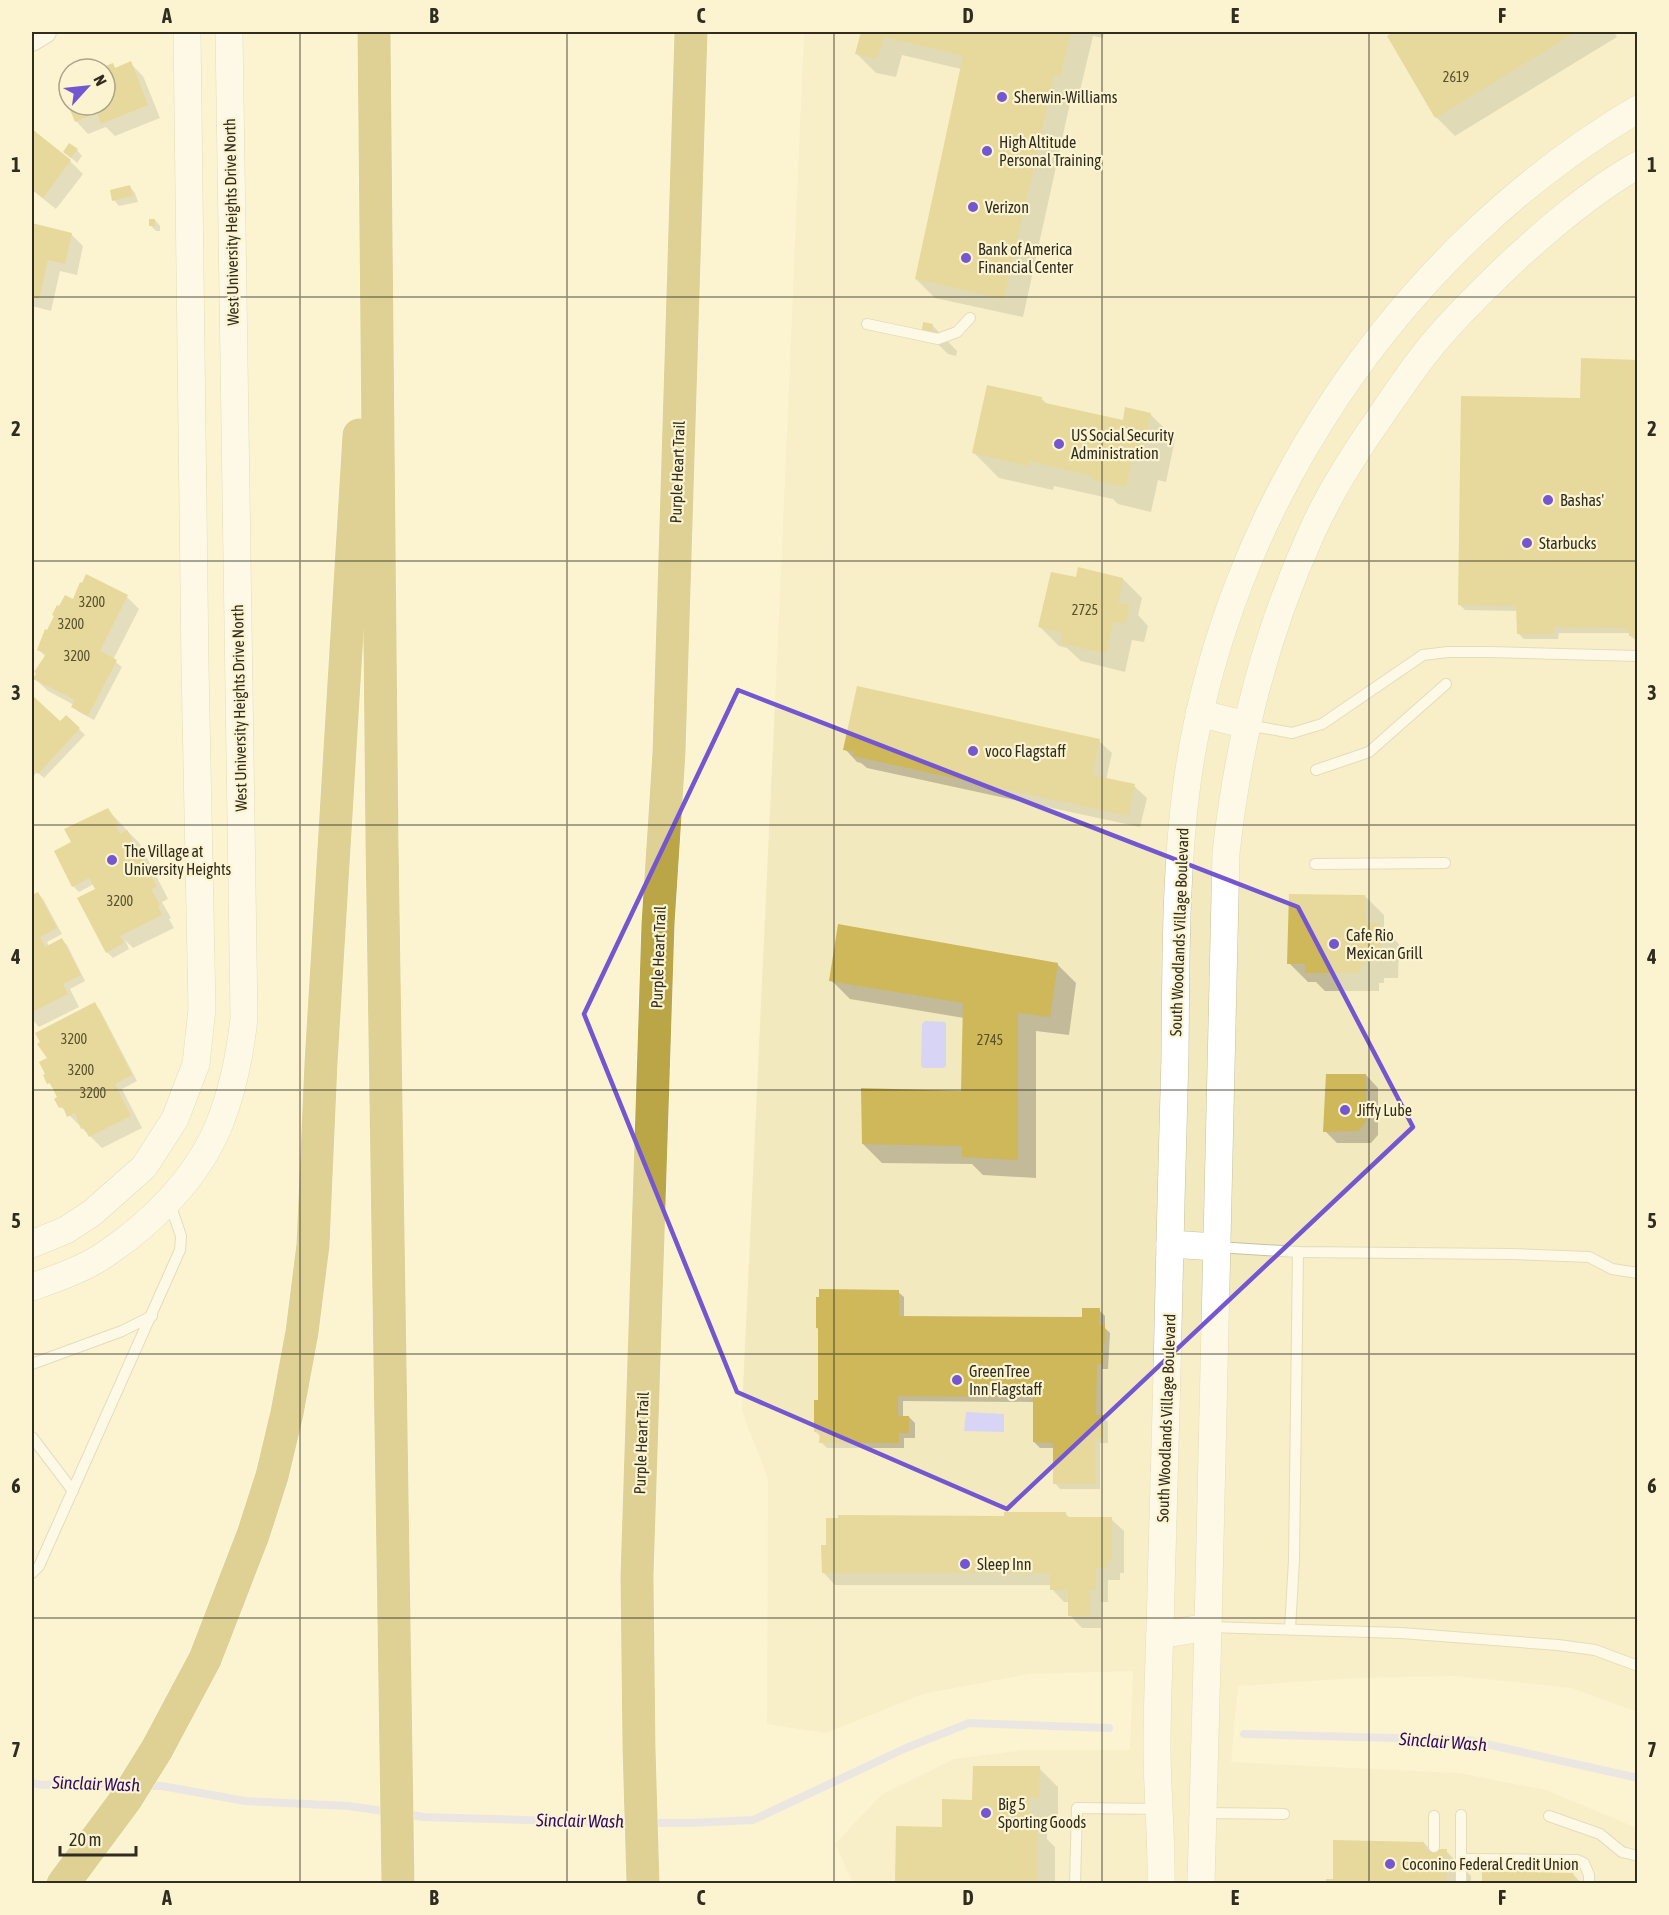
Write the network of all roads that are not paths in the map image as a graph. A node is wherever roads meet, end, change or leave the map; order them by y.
1 (45, 32) edge
2 (187, 32) edge
3 (229, 32) edge
4 (374, 32) edge
5 (691, 32) edge
6 (32, 40) edge
7 (1638, 109) edge
8 (376, 155) junction
9 (1638, 165) edge
10 (970, 318) dead end
11 (867, 324) dead end
12 (1638, 656) edge
13 (1446, 684) dead end
14 (1199, 713) junction
15 (1246, 725) junction
16 (1316, 770) dead end
17 (1445, 863) dead end
18 (1315, 864) dead end
19 (169, 1201) junction
20 (32, 1244) edge
21 (1170, 1244) junction
22 (1216, 1247) junction
23 (1298, 1252) junction
24 (1638, 1273) edge
25 (32, 1287) edge
26 (152, 1316) junction
27 (32, 1364) edge
28 (32, 1437) edge
29 (73, 1491) junction
30 (32, 1573) edge
31 (1208, 1627) junction
32 (1290, 1629) junction
33 (1160, 1635) junction
34 (1638, 1666) edge
35 (1159, 1809) junction
36 (1202, 1813) junction
37 (1284, 1814) dead end
38 (1461, 1815) dead end
39 (1434, 1816) dead end
40 (1549, 1816) dead end
41 (1434, 1847) dead end
42 (1638, 1856) edge
43 (1462, 1859) junction
44 (63, 1884) edge
45 (398, 1884) edge
46 (643, 1884) edge
47 (1075, 1884) edge
48 (1161, 1884) edge
49 (1201, 1884) edge
50 (1461, 1884) edge
51 (1589, 1884) edge

1 - 6 street
2 - 20 street
3 - 19 street, West University Heights Drive North
4 - 8 highway
5 - 46 highway, Purple Heart Trail
7 - 14 street, South Woodlands Village Boulevard
8 - 44 highway
8 - 45 highway
9 - 15 street
10 - 11 lane
12 - 15 lane
13 - 16 lane
14 - 15 street
14 - 21 street, South Woodlands Village Boulevard
15 - 22 street
17 - 18 lane
19 - 25 street, West University Heights Drive North
19 - 26 lane
21 - 22 street
21 - 33 street, South Woodlands Village Boulevard
22 - 23 lane
22 - 31 street
23 - 24 lane
23 - 32 lane
26 - 27 lane
26 - 29 lane
28 - 29 lane
29 - 30 lane
31 - 32 lane
31 - 33 street
31 - 36 street
32 - 34 lane
33 - 35 street, South Woodlands Village Boulevard
35 - 47 lane
35 - 48 street, South Woodlands Village Boulevard
36 - 37 lane
36 - 49 street
38 - 43 lane
39 - 41 lane
40 - 42 lane
43 - 50 lane
43 - 51 lane

